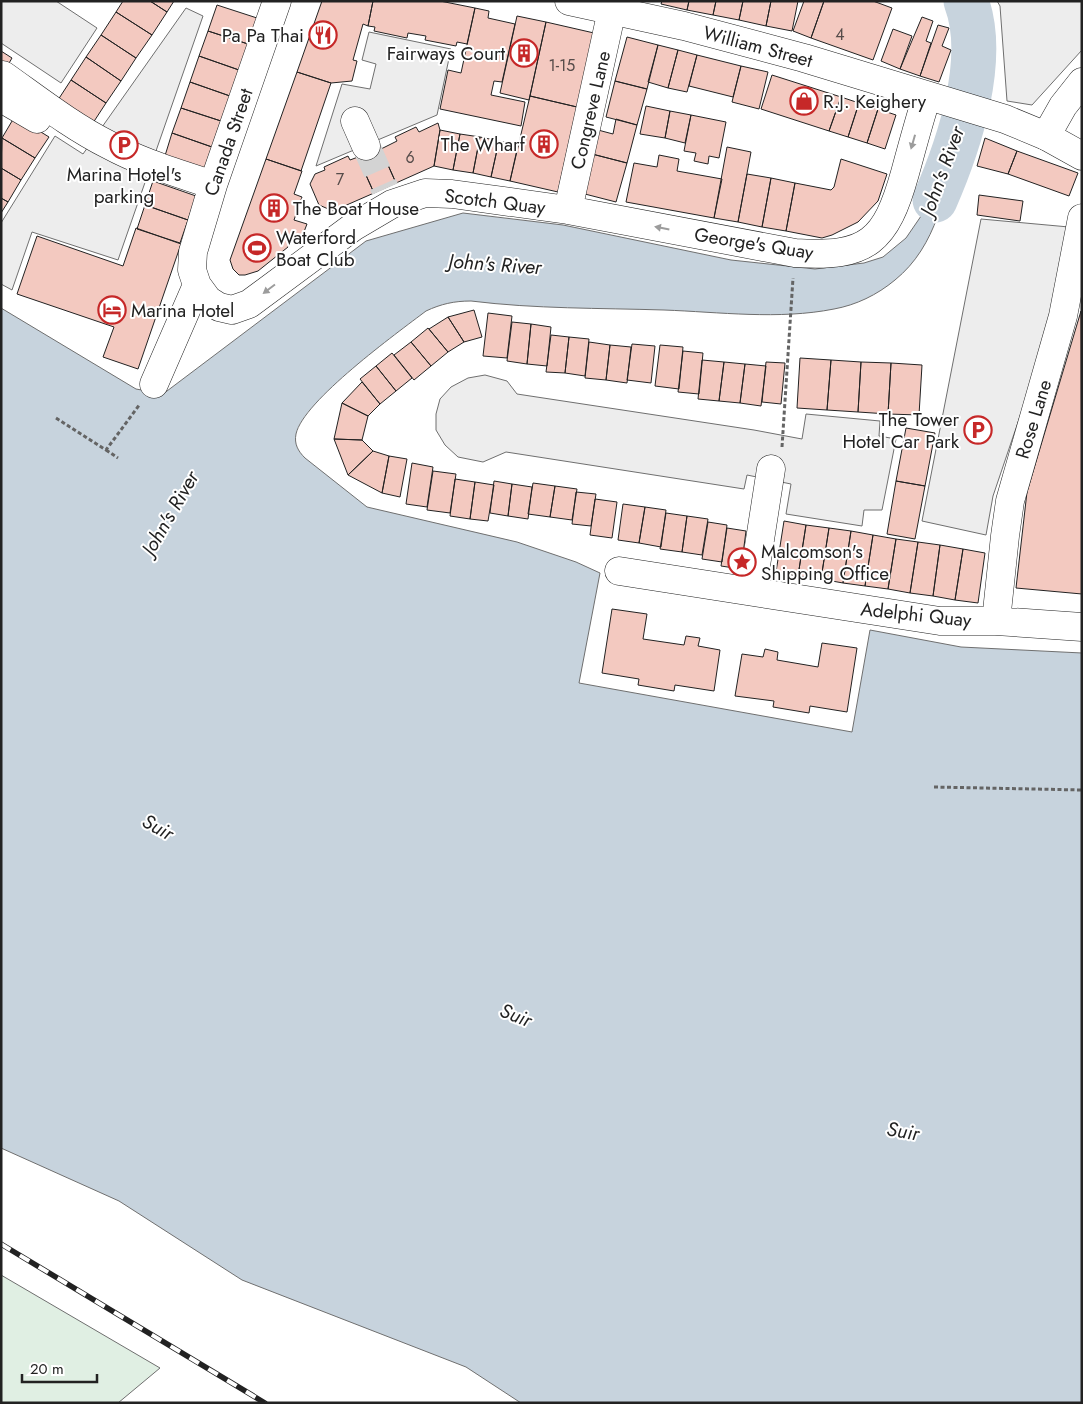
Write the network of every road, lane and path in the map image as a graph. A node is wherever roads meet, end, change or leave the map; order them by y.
1 (277, 1) edge
2 (569, 1) edge
3 (612, 10) junction
4 (1082, 82) edge
5 (2, 86) edge
6 (936, 98) junction
7 (355, 121) dead end
8 (1046, 136) junction
9 (366, 146) tunnel mouth
10 (1082, 156) edge
11 (213, 185) junction
12 (568, 210) junction
13 (1082, 218) edge
14 (794, 276) dead end
15 (197, 285) junction
16 (154, 384) joint
17 (56, 418) dead end
18 (106, 450) junction
19 (118, 458) dead end
20 (776, 461) joint
21 (620, 571) dead end
22 (752, 591) junction
23 (996, 621) junction
24 (1082, 627) edge
25 (934, 787) dead end
26 (1082, 790) edge

1 - 11 street, Canada Street
2 - 3 street, William Street
3 - 6 street, William Street
3 - 12 street, Congreve Lane
4 - 8 street
5 - 11 street
6 - 8 street, William Street
6 -> 12 street, George's Quay
7 - 9 street
8 - 10 street, William Street
11 - 15 street, Canada Street
12 -> 15 street, Scotch Quay
13 - 23 street, Rose Lane
14 - 20 path
15 - 16 street
16 - 18 path
17 - 18 path
18 - 19 path
20 - 22 street
21 - 22 street, Adelphi Quay
22 - 23 street, Adelphi Quay
23 - 24 street, Adelphi Quay
25 - 26 path

